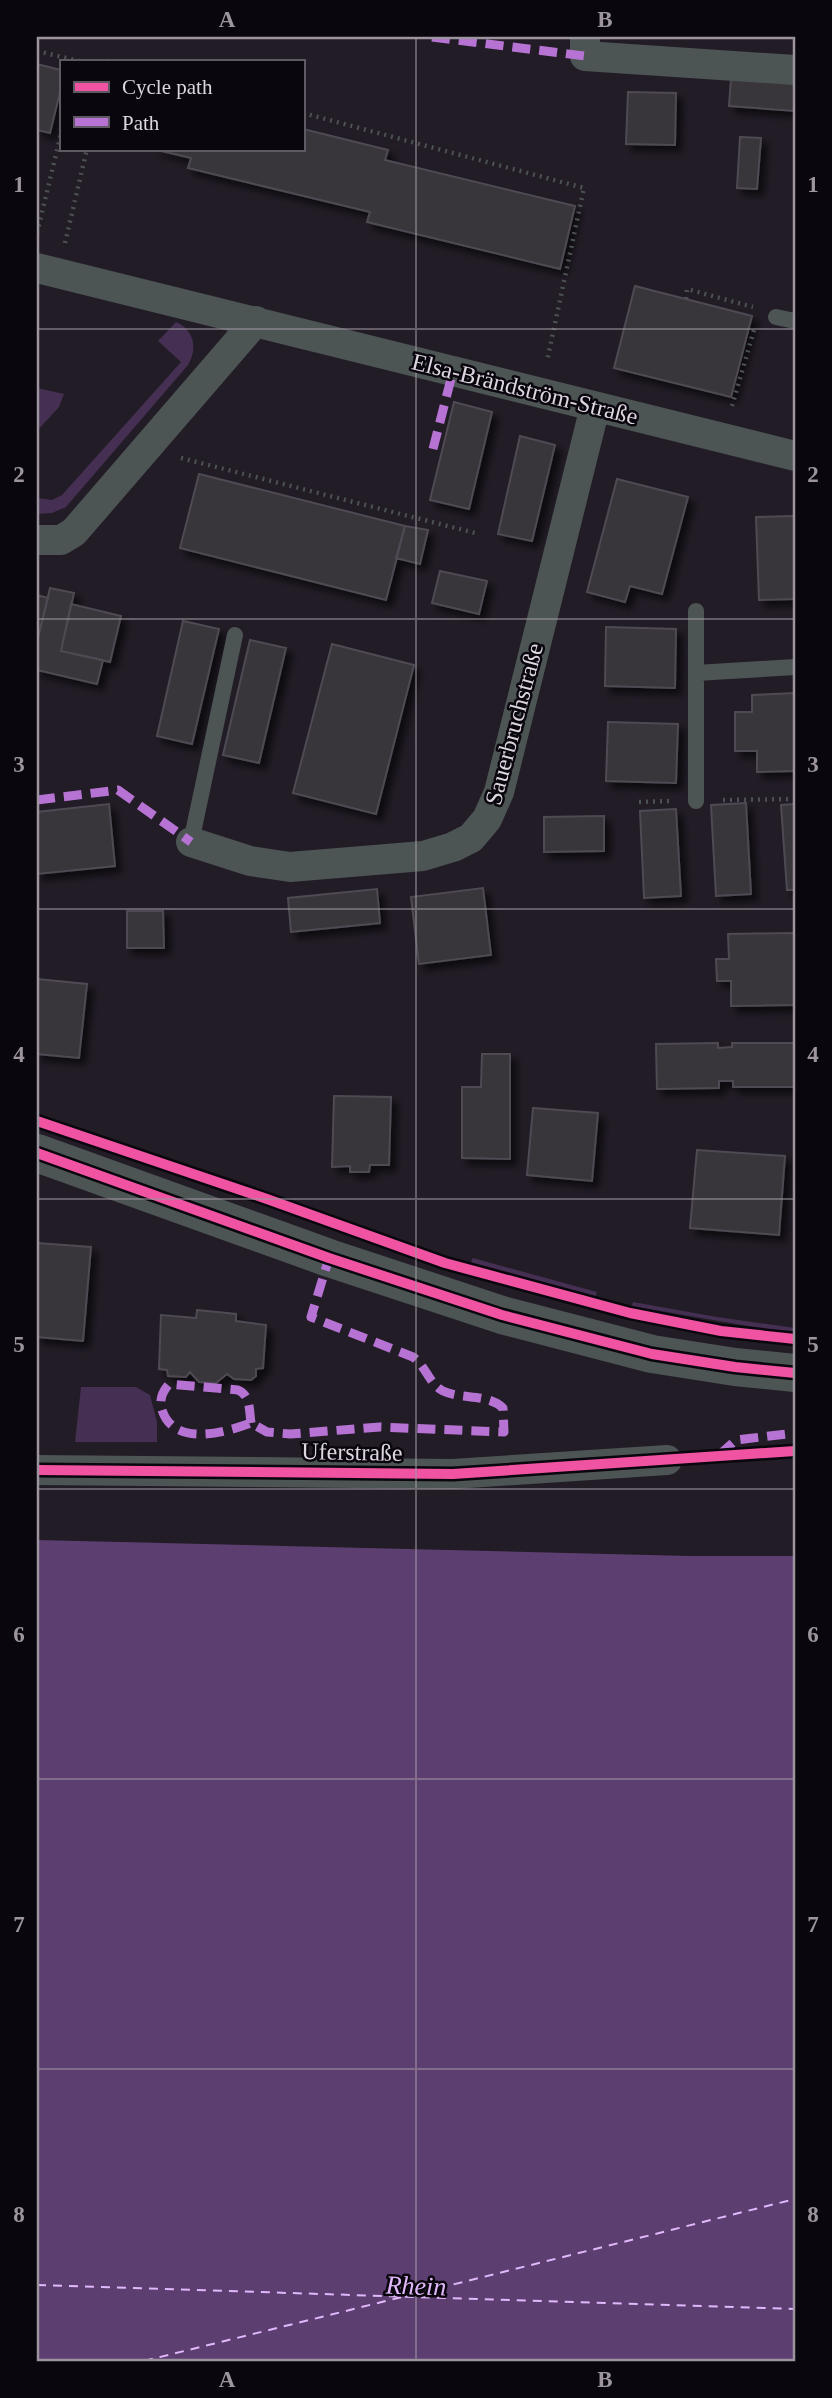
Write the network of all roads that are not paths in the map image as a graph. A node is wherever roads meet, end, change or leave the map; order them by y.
1 (585, 37) edge
2 (795, 70) edge
3 (47, 271) edge
4 (776, 317) road end
5 (256, 321) junction
6 (795, 321) edge
7 (595, 407) junction
8 (795, 456) edge
9 (37, 540) edge
10 (696, 611) dead end
11 (235, 635) dead end
12 (795, 667) edge
13 (696, 673) junction
14 (696, 801) dead end
15 (191, 842) joint
16 (37, 1153) edge
17 (795, 1373) edge
18 (667, 1460) dead end
19 (37, 1470) edge

1 - 2 street
3 - 5 street, Elsa-Brändström-Straße
4 - 6 lane
5 - 7 street, Elsa-Brändström-Straße
5 - 9 street
7 - 8 street, Elsa-Brändström-Straße
7 - 15 street, Sauerbruchstraße
10 - 13 lane
11 - 15 lane
12 - 13 lane
13 - 14 lane
16 - 17 street
18 - 19 street, Uferstraße

